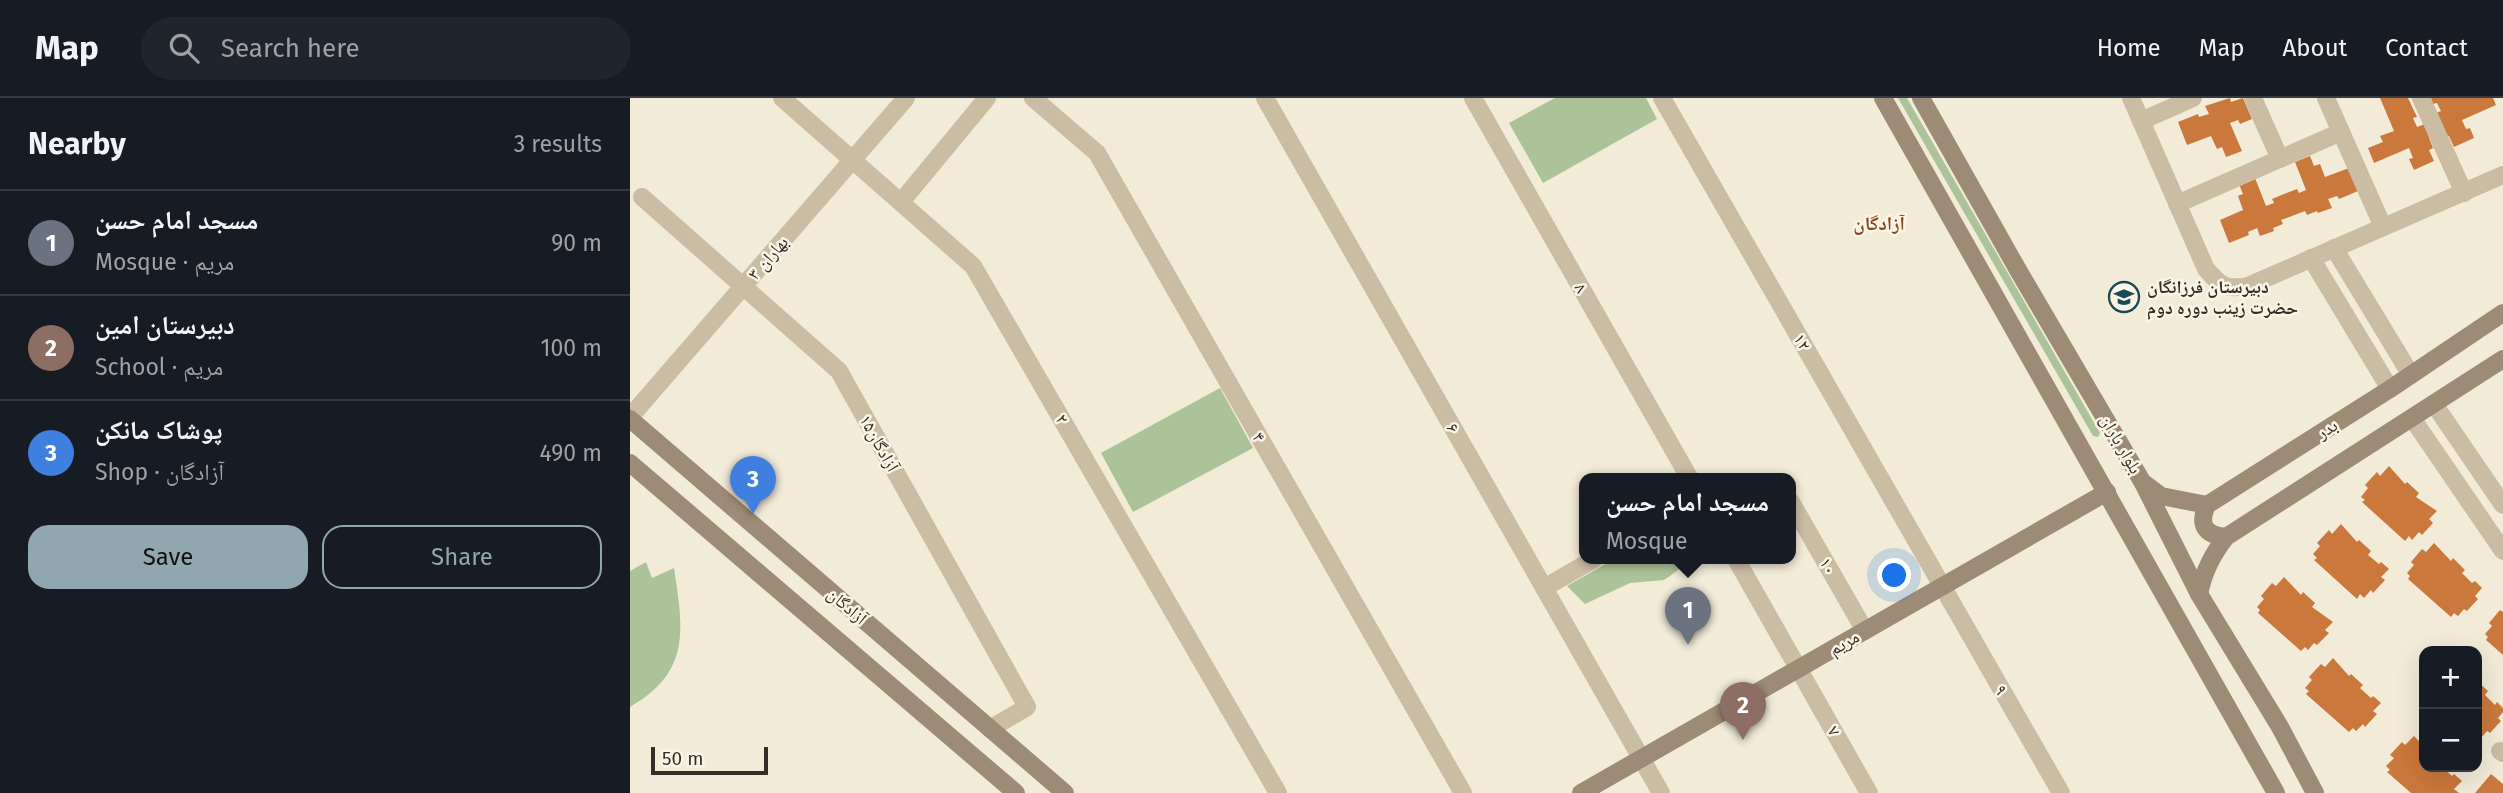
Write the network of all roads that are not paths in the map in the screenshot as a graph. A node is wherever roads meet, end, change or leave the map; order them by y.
1 (782, 98) edge
2 (906, 98) edge
3 (987, 98) edge
4 (1033, 98) edge
5 (1265, 98) edge
6 (1473, 98) edge
7 (1662, 98) edge
8 (1883, 98) edge
9 (1921, 98) edge
10 (2131, 98) edge
11 (2193, 98) edge
12 (2253, 98) edge
13 (2326, 98) edge
14 (2421, 98) edge
15 (2141, 121) junction
16 (2341, 132) junction
17 (2280, 159) junction
18 (853, 160) junction
19 (2503, 175) edge
20 (2464, 193) junction
21 (642, 197) dead end
22 (901, 202) junction
23 (2176, 204) junction
24 (2383, 227) junction
25 (2334, 248) junction
26 (2311, 258) junction
27 (2018, 270) junction
28 (743, 286) junction
29 (1989, 286) junction
30 (2503, 313) edge
31 (2380, 324) junction
32 (2358, 334) junction
33 (2503, 359) edge
34 (2411, 375) junction
35 (2390, 389) junction
36 (2434, 404) junction
37 (630, 418) edge
38 (2412, 418) junction
39 (2453, 432) junction
40 (2431, 444) junction
41 (630, 463) edge
42 (1687, 473) edge
43 (2143, 483) junction
44 (2106, 492) junction
45 (2207, 505) junction
46 (2503, 505) edge
47 (1796, 511) edge
48 (2226, 537) junction
49 (2503, 551) edge
50 (1585, 564) edge
51 (1738, 564) edge
52 (1941, 587) junction
53 (1544, 588) junction
54 (2199, 594) junction
55 (871, 626) junction
56 (1865, 631) junction
57 (849, 650) junction
58 (1798, 669) junction
59 (990, 729) junction
60 (1642, 759) junction
61 (1016, 793) edge
62 (1065, 793) edge
63 (1278, 793) edge
64 (1463, 793) edge
65 (1581, 793) edge
66 (1661, 793) edge
67 (1869, 793) edge
68 (2060, 793) edge
69 (2276, 793) edge
70 (2315, 793) edge

1 - 18 street, ۲
2 - 18 street, بهاران ۳
3 - 22 street
4 - 64 street, ۴
5 - 53 street, ۶
6 - 42 street, ۸
7 - 52 street, ۱۲
8 - 29 street, بلوار باران
9 - 27 street, بلوار باران
10 - 15 street
11 - 15 street
12 - 17 street
13 - 16 street
14 - 20 street
15 - 23 street
16 - 17 street
16 - 24 street
17 - 23 street
18 - 22 street, ۲
18 - 28 street, بهاران ۳
19 - 20 street
20 - 24 street
21 - 28 street, آزادگان۱۵
22 - 63 street, ۲
23 - 26 street
24 - 25 street
25 - 26 street
25 - 31 street
26 - 32 street
27 - 29 street
27 - 43 street, بلوار باران
28 - 37 street, بهاران ۳
28 - 59 street, آزادگان۱۵
29 - 44 street, بلوار باران
30 - 34 street, بدر
31 - 32 street
31 - 34 street
32 - 35 street
33 - 36 street, بدر
34 - 35 street, بدر
35 - 45 street, بدر
36 - 38 street, بدر
36 - 39 street
37 - 55 street, آزادگان
38 - 40 street
38 - 48 street, بدر
39 - 40 street
39 - 46 street
40 - 49 street
41 - 57 street, آزادگان
43 - 45 street
43 - 54 street, بلوار باران
44 - 52 street, مریم
44 - 69 street, بلوار باران
45 - 48 street
47 - 56 street, ۱۰
48 - 54 street, بدر
50 - 53 street
51 - 58 street
52 - 56 street, مریم
52 - 68 street, ۹
53 - 60 street, ۶
54 - 70 street, بلوار باران
55 - 57 street
55 - 59 street, آزادگان
56 - 58 street, مریم
57 - 61 street, آزادگان
58 - 60 street, مریم
58 - 67 street, ۷
59 - 62 street, آزادگان
60 - 65 street, مریم
60 - 66 street, ۶

